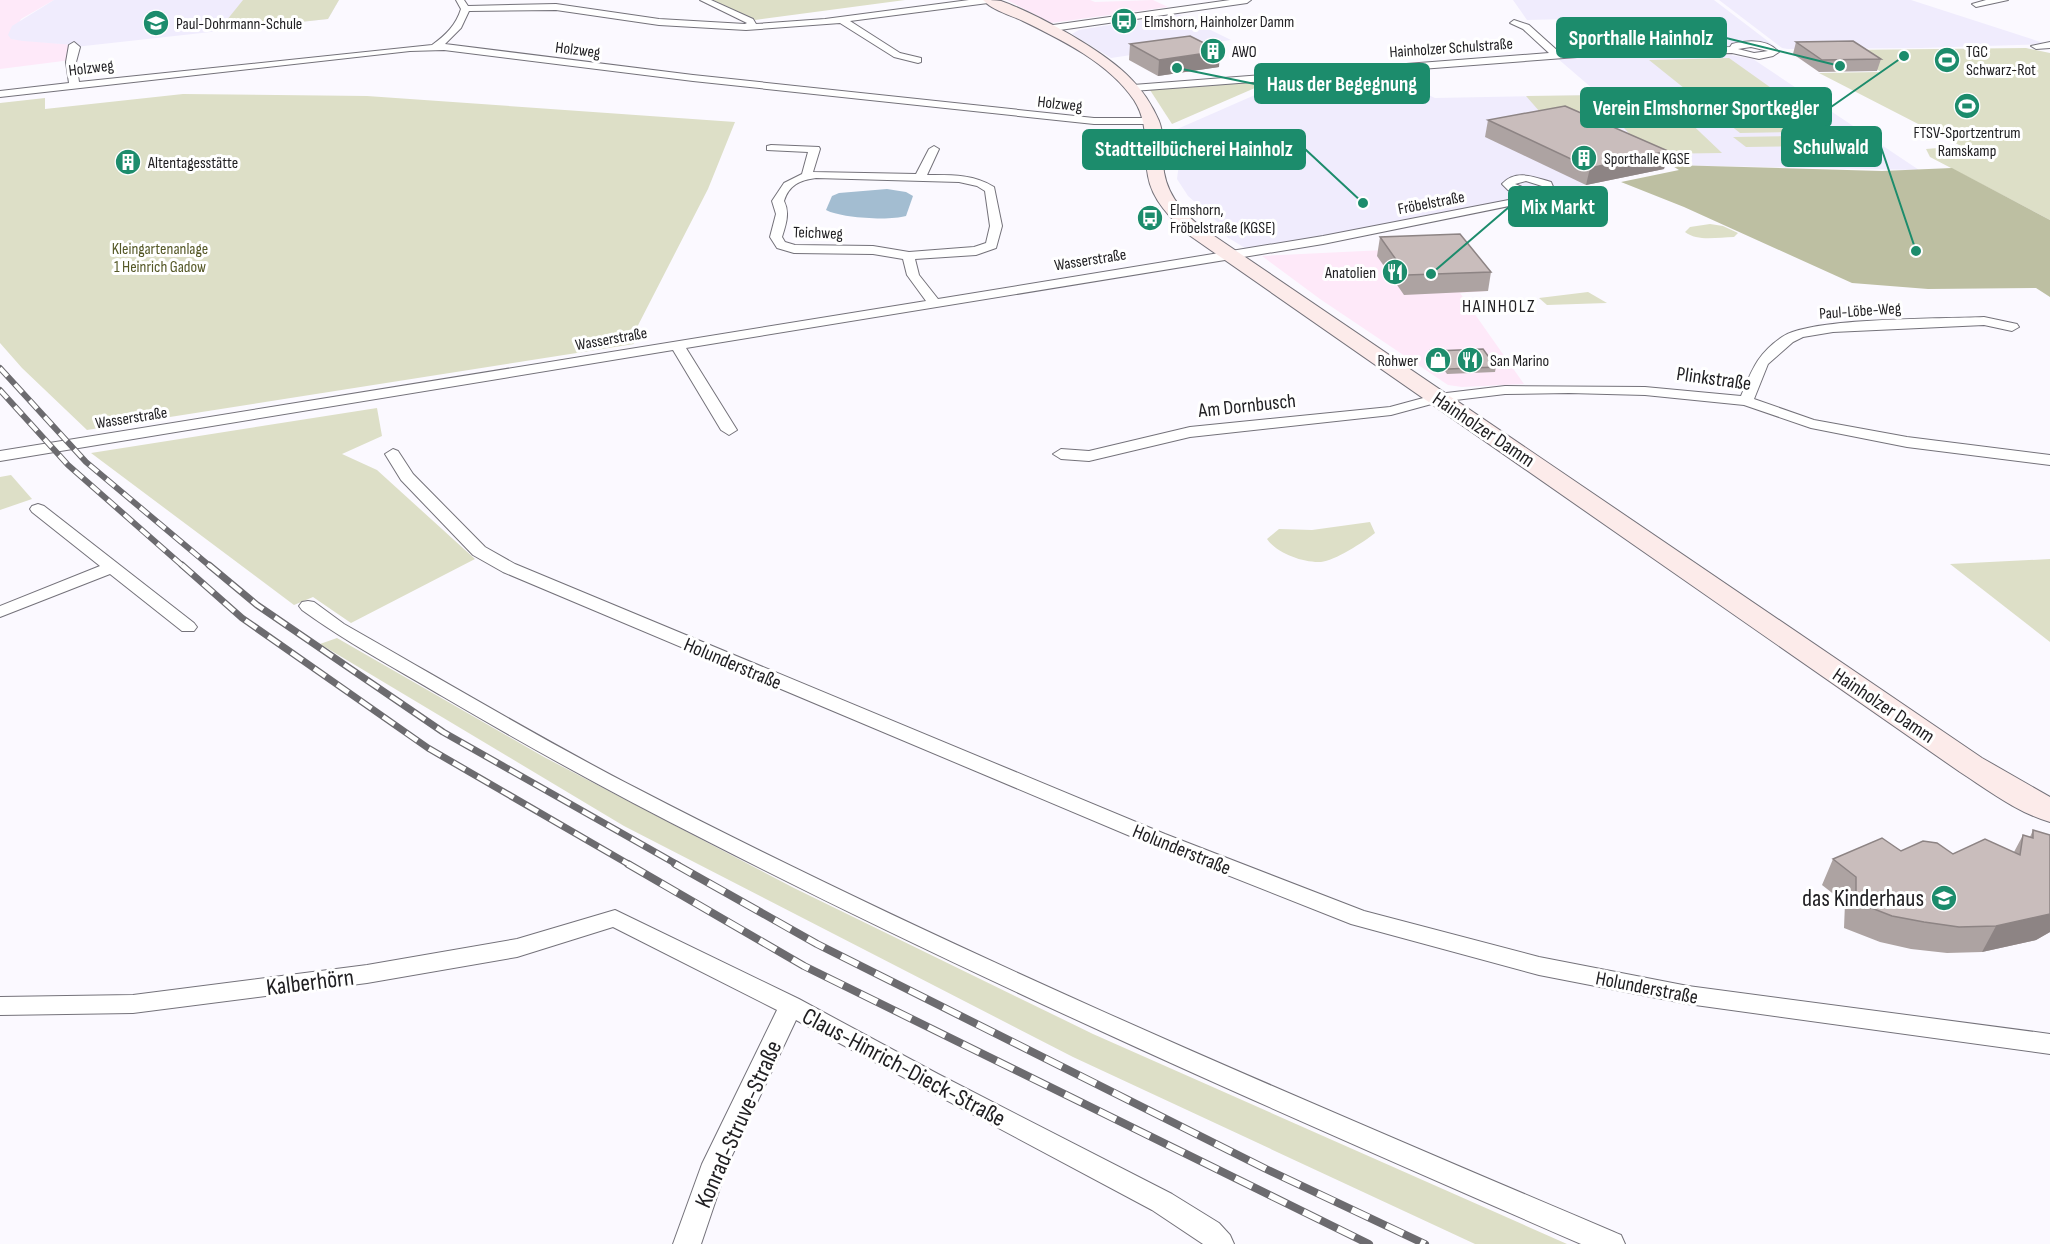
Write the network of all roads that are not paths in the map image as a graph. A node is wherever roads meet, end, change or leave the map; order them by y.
1 (704, 0) edge
2 (988, 0) edge
3 (1247, 0) edge
4 (2004, 0) edge
5 (462, 4) edge
6 (1976, 4) dead end
7 (842, 20) junction
8 (1514, 23) dead end
9 (746, 27) junction
10 (1046, 29) junction
11 (74, 45) dead end
12 (2050, 45) edge
13 (2036, 46) dead end
14 (435, 47) junction
15 (1733, 50) dead end
16 (1557, 55) junction
17 (918, 60) dead end
18 (74, 84) junction
19 (1133, 88) junction
20 (0, 94) edge
21 (1152, 121) junction
22 (771, 148) dead end
23 (934, 149) dead end
24 (808, 176) junction
25 (919, 179) junction
26 (1530, 193) dead end
27 (1227, 254) junction
28 (909, 256) junction
29 (934, 302) junction
30 (2012, 327) dead end
31 (677, 345) junction
32 (1438, 398) junction
33 (1746, 401) junction
34 (729, 430) dead end
35 (393, 454) dead end
36 (1061, 454) dead end
37 (0, 456) edge
38 (2050, 460) edge
39 (38, 509) dead end
40 (112, 567) junction
41 (308, 606) dead end
42 (0, 612) edge
43 (188, 627) dead end
44 (2050, 811) edge
45 (615, 918) joint
46 (0, 1006) edge
47 (791, 1006) junction
48 (2050, 1044) edge
49 (687, 1244) edge
50 (1220, 1244) edge
51 (1611, 1244) edge

1 - 9 street
2 - 7 street
2 - 10 street, Hainholzer Damm
3 - 10 street
4 - 6 street
5 - 9 street
5 - 14 street
7 - 9 street
7 - 17 street
8 - 16 street, Hainholzer Schulstraße
10 - 19 street, Hainholzer Damm
11 - 18 street
12 - 13 street
14 - 18 street, Holzweg
14 - 21 street, Holzweg
15 - 16 street, Hainholzer Schulstraße
16 - 19 street, Hainholzer Schulstraße
18 - 20 street, Holzweg
19 - 21 street, Hainholzer Damm
21 - 27 street, Hainholzer Damm
22 - 24 street
23 - 25 street
24 - 25 street, Teichweg
24 - 28 street, Teichweg
25 - 28 street, Teichweg
26 - 27 street, Fröbelstraße
27 - 29 street, Wasserstraße
27 - 32 street, Hainholzer Damm
28 - 29 street
29 - 31 street, Wasserstraße
30 - 33 street, Paul-Löbe-Weg
31 - 34 street
31 - 37 street, Wasserstraße
32 - 33 street, Plinkstraße
32 - 36 street, Am Dornbusch
32 - 44 street, Hainholzer Damm
33 - 38 street, Plinkstraße
35 - 48 street, Holunderstraße
39 - 40 street
40 - 42 street
40 - 43 street
41 - 51 street
45 - 46 street, Kalberhörn
45 - 47 street, Claus-Hinrich-Dieck-Straße
47 - 49 street, Konrad-Struve-Straße
47 - 50 street, Claus-Hinrich-Dieck-Straße

